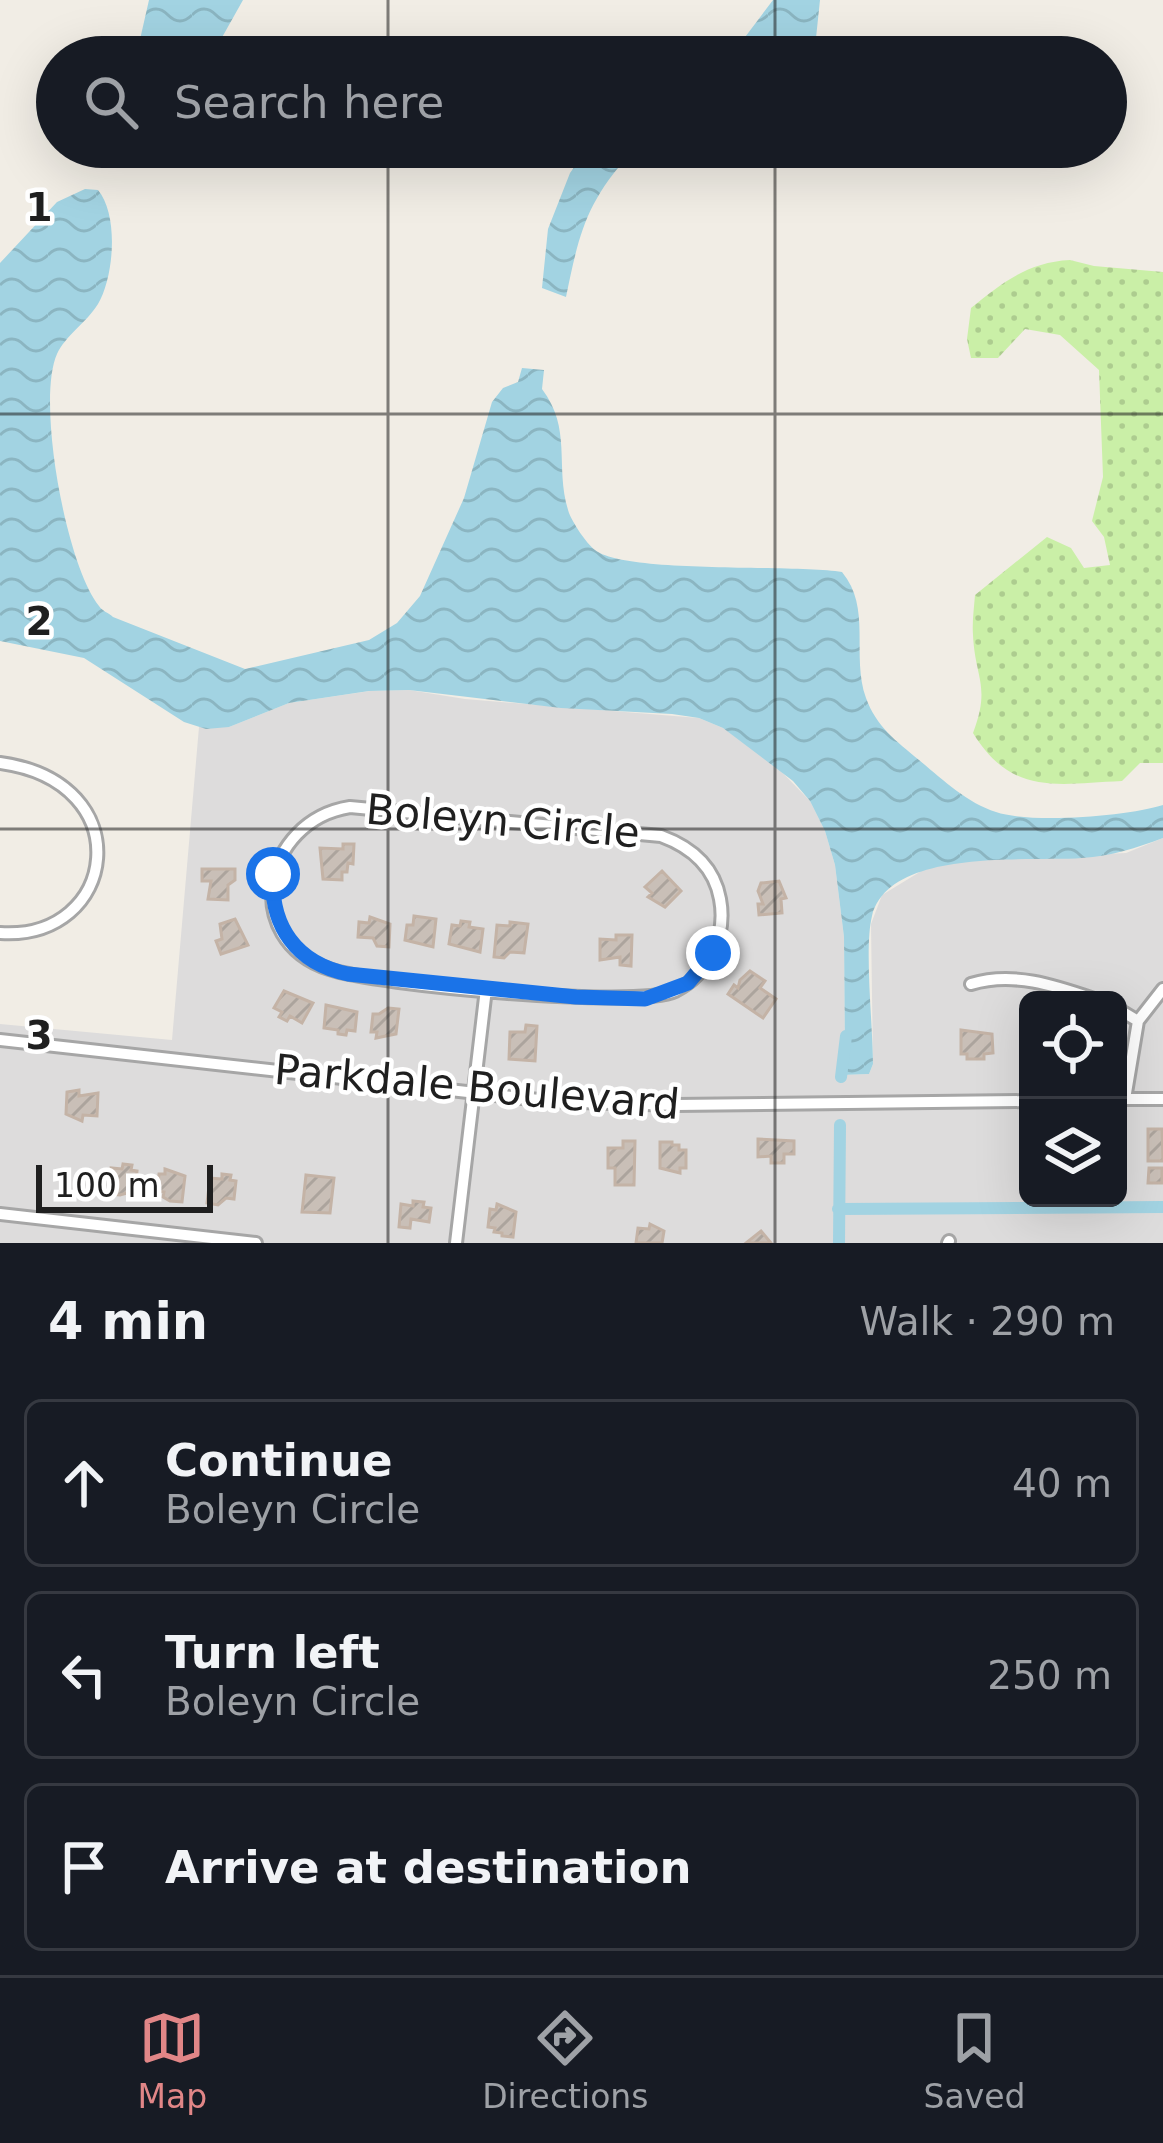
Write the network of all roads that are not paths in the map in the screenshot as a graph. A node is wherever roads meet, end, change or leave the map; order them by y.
1 (0, 763) edge
2 (0, 933) edge
3 (970, 983) dead end
4 (486, 989) junction
5 (1163, 989) edge
6 (1064, 991) edge
7 (1127, 1014) edge
8 (1138, 1021) junction
9 (0, 1040) edge
10 (1127, 1075) edge
11 (475, 1094) junction
12 (1127, 1099) edge
13 (1163, 1099) edge
14 (1019, 1101) edge
15 (0, 1214) edge
16 (256, 1243) edge
17 (456, 1243) edge

1 - 2 street
3 - 6 street
4 - 4 street, Boleyn Circle
4 - 11 street
5 - 8 street
7 - 8 street
8 - 10 street
9 - 11 street, Parkdale Boulevard
11 - 14 street, Parkdale Boulevard
11 - 17 street
12 - 13 street
15 - 16 street

